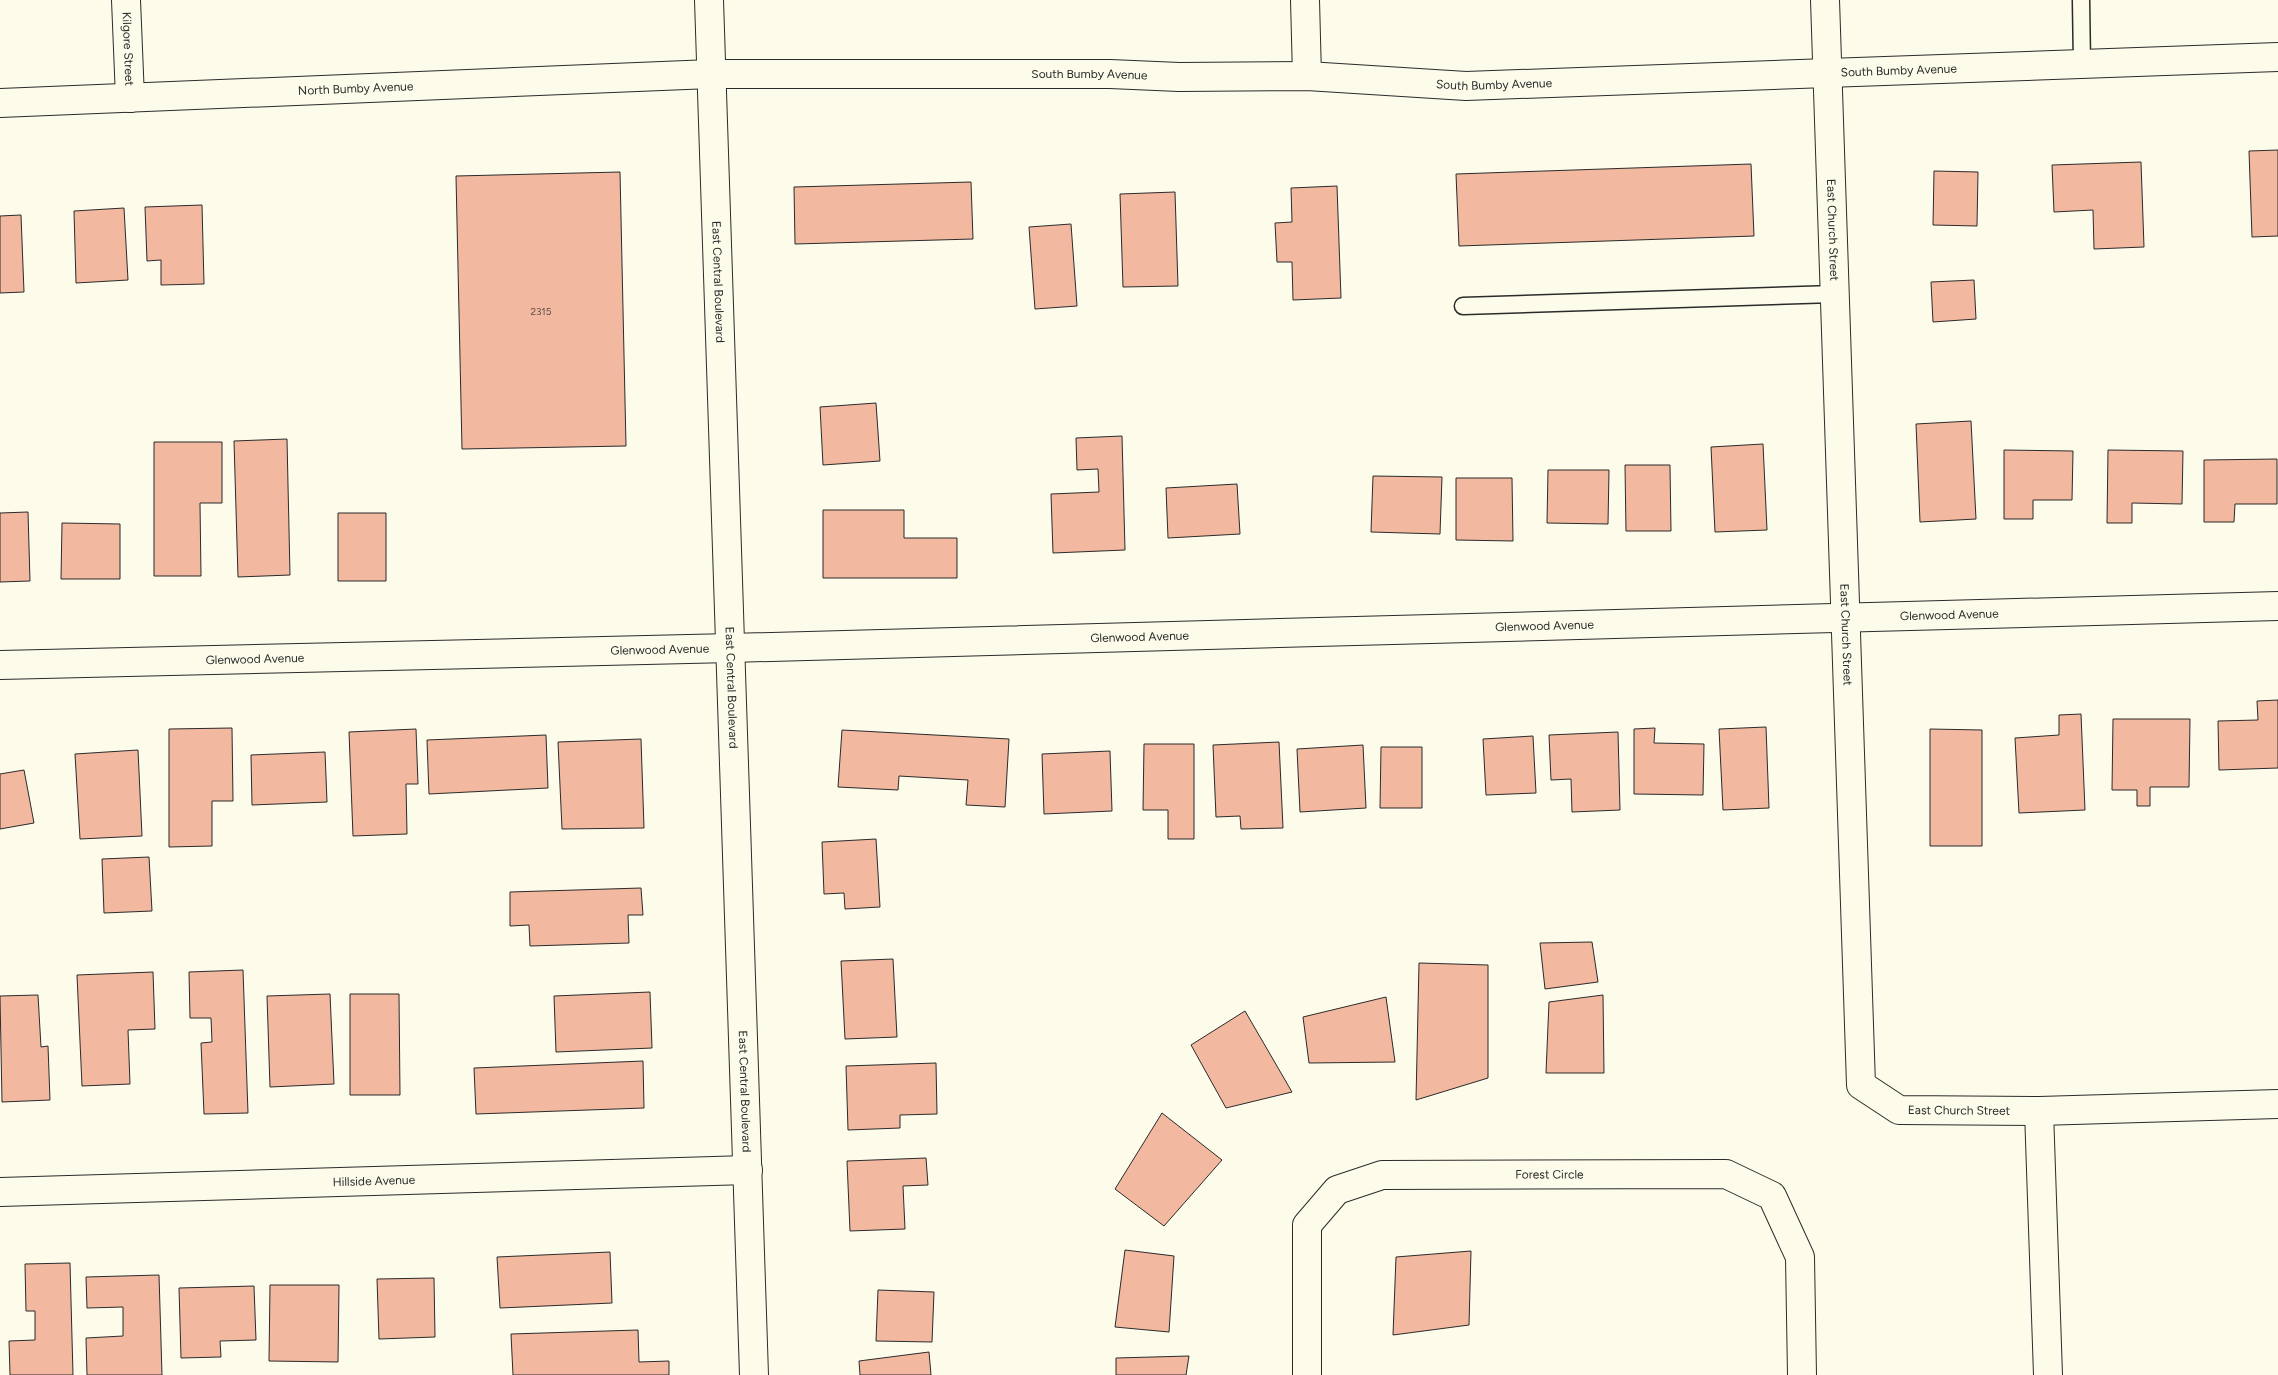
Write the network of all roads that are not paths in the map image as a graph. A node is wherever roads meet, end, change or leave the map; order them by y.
1 (126, 0) edge
2 (709, 0) edge
3 (1305, 0) edge
4 (1825, 0) edge
5 (2081, 0) edge
6 (2278, 57) edge
7 (2082, 64) junction
8 (1827, 73) junction
9 (711, 74) junction
10 (1307, 76) junction
11 (130, 98) junction
12 (0, 103) edge
13 (1834, 294) junction
14 (1463, 306) dead end
15 (2278, 606) edge
16 (1844, 618) junction
17 (732, 648) junction
18 (0, 665) edge
19 (2278, 1104) edge
20 (2039, 1111) junction
21 (748, 1170) junction
22 (0, 1192) edge
23 (754, 1375) edge
24 (1307, 1375) edge
25 (1802, 1375) edge
26 (2048, 1375) edge

1 - 11 street, Kilgore Street
2 - 9 street, East Central Boulevard
3 - 10 street
4 - 8 street, East Church Street
5 - 7 lane
6 - 7 street, South Bumby Avenue
7 - 8 street, South Bumby Avenue
8 - 10 street, South Bumby Avenue
8 - 13 street, East Church Street
9 - 10 street, South Bumby Avenue
9 - 11 street, North Bumby Avenue
9 - 17 street, East Central Boulevard
11 - 12 street, North Bumby Avenue
13 - 14 lane
13 - 16 street, East Church Street
15 - 16 street, Glenwood Avenue
16 - 17 street, Glenwood Avenue
16 - 20 street, East Church Street
17 - 18 street, Glenwood Avenue
17 - 21 street, East Central Boulevard
19 - 20 street
20 - 26 street
21 - 22 street, Hillside Avenue
21 - 23 street, East Central Boulevard
24 - 25 street, Forest Circle

